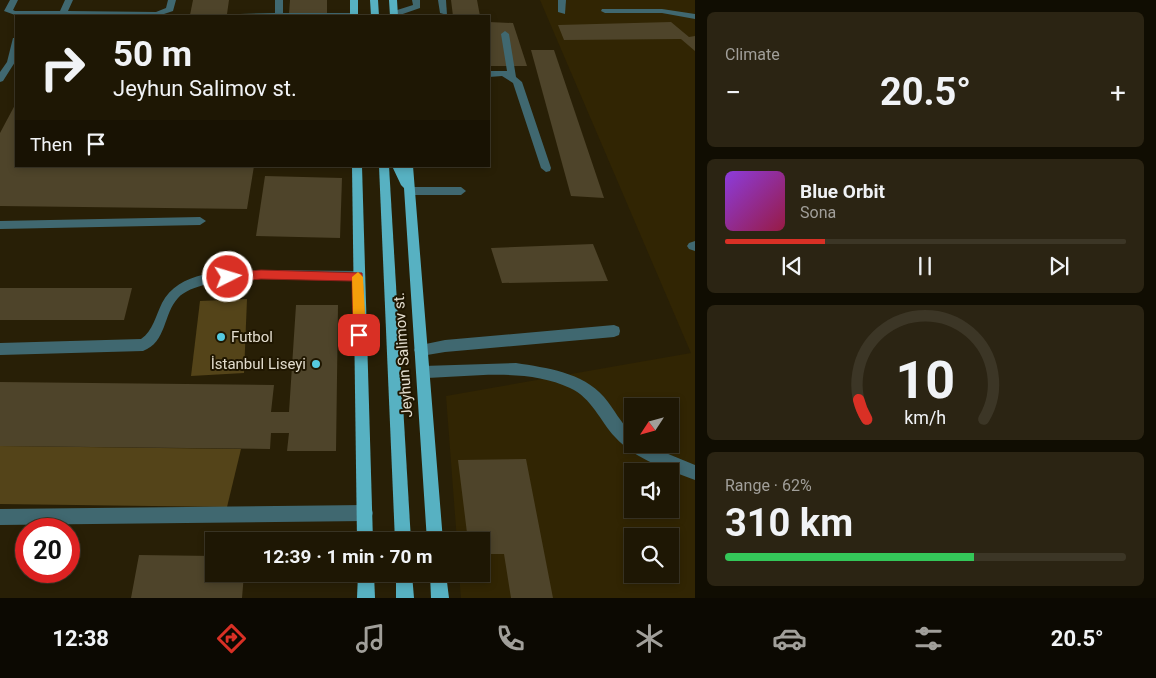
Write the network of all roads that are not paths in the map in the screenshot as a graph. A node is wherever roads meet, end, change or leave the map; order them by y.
1 (14, 0) edge
2 (69, 0) edge
3 (172, 0) edge
4 (279, 0) edge
5 (354, 0) edge
6 (374, 0) edge
7 (392, 0) edge
8 (416, 0) edge
9 (442, 0) edge
10 (562, 0) edge
11 (652, 0) edge
12 (605, 11) dead end
13 (662, 11) junction
14 (562, 12) dead end
15 (63, 13) junction
16 (444, 13) dead end
17 (279, 15) edge
18 (354, 15) edge
19 (375, 15) edge
20 (394, 15) edge
21 (695, 17) edge
22 (505, 34) dead end
23 (15, 42) edge
24 (490, 74) edge
25 (512, 77) junction
26 (0, 79) edge
27 (357, 167) edge
28 (384, 167) edge
29 (398, 167) edge
30 (408, 167) edge
31 (546, 168) dead end
32 (410, 191) junction
33 (461, 191) dead end
34 (200, 221) dead end
35 (0, 225) edge
36 (358, 276) junction
37 (614, 331) dead end
38 (0, 349) edge
39 (421, 350) junction
40 (423, 372) junction
41 (695, 473) edge
42 (365, 512) junction
43 (0, 517) edge
44 (365, 532) edge
45 (402, 532) edge
46 (435, 532) edge
47 (366, 582) edge
48 (404, 582) edge
49 (439, 582) edge
50 (366, 598) edge
51 (405, 598) edge
52 (440, 598) edge

1 - 15 lane
2 - 15 lane
3 - 15 lane
4 - 17 lane
5 - 18 main road
6 - 19 main road
7 - 20 main road
8 - 20 lane
9 - 16 lane
10 - 14 lane
11 - 13 lane
12 - 13 lane
13 - 21 lane
22 - 25 lane
23 - 26 lane
24 - 25 lane
25 - 31 lane
27 - 36 main road
28 - 45 main road, Jeyhun Salimov st.
29 - 32 main road
30 - 32 main road, Jeyhun Salimov st.
32 - 33 lane
32 - 39 main road, Jeyhun Salimov st.
34 - 35 lane
36 - 38 lane
36 - 42 main road
37 - 39 lane
39 - 40 main road, Jeyhun Salimov st.
40 - 41 lane
40 - 46 main road, Jeyhun Salimov st.
42 - 43 lane
42 - 44 main road
47 - 50 main road
48 - 51 main road
49 - 52 main road

